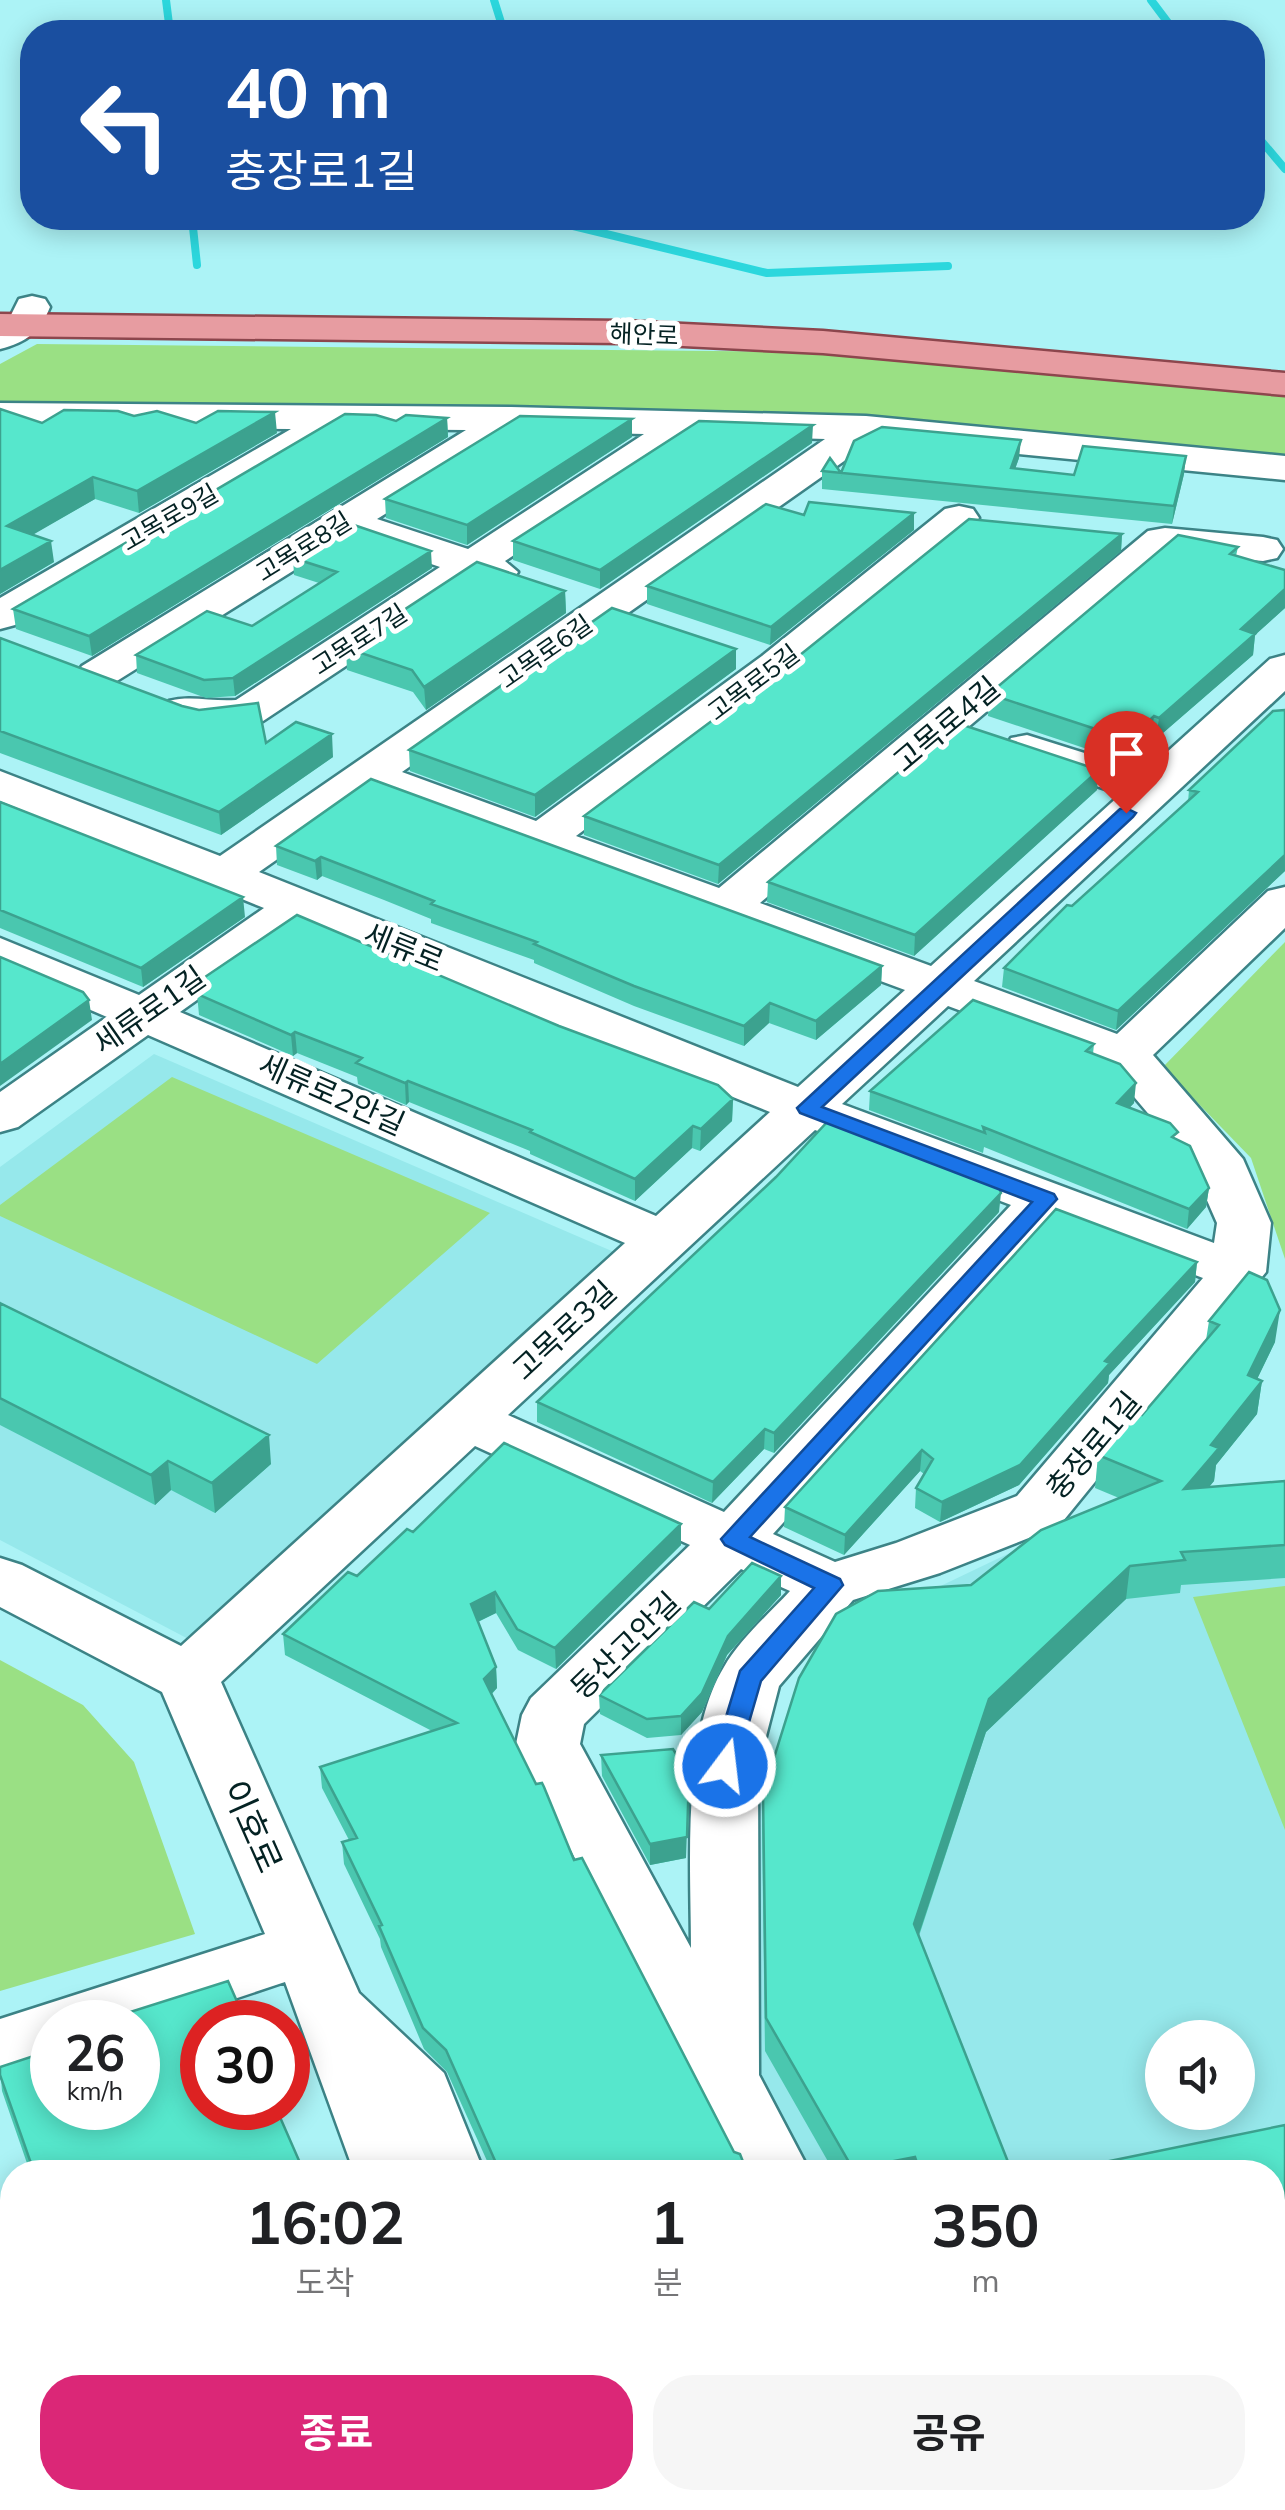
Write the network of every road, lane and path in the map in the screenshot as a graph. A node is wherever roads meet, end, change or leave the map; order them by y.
1 (12, 320) edge
2 (1285, 362) edge
3 (1285, 384) edge
4 (0, 415) edge
5 (69, 416) junction
6 (338, 418) junction
7 (510, 419) junction
8 (689, 422) junction
9 (866, 428) junction
10 (0, 453) edge
11 (1285, 468) edge
12 (764, 499) junction
13 (822, 505) edge
14 (900, 513) edge
15 (343, 521) junction
16 (1108, 534) edge
17 (1165, 540) junction
18 (1278, 549) edge
19 (473, 564) junction
20 (568, 595) junction
21 (657, 624) edge
22 (5, 634) edge
23 (726, 648) edge
24 (777, 665) junction
25 (81, 669) joint
26 (1277, 684) edge
27 (949, 722) junction
28 (370, 776) junction
29 (0, 785) edge
30 (1153, 788) junction
31 (542, 839) junction
32 (224, 875) junction
33 (1285, 901) edge
34 (298, 905) junction
35 (727, 906) junction
36 (0, 953) edge
37 (943, 986) junction
38 (145, 1013) junction
39 (1125, 1054) junction
40 (808, 1108) junction
41 (0, 1116) edge
42 (1046, 1199) junction
43 (664, 1238) junction
44 (1238, 1272) junction
45 (468, 1419) junction
46 (734, 1539) junction
47 (0, 1580) edge
48 (831, 1585) junction
49 (187, 1678) junction
50 (318, 1977) junction
51 (160, 2007) edge
52 (30, 2038) edge
53 (0, 2048) edge
54 (724, 2078) junction
55 (347, 2160) edge
56 (386, 2160) edge
57 (444, 2160) edge
58 (768, 2160) edge

1 - 2 main road, 해안로
1 - 3 main road, 해안로
4 - 5 street
5 - 6 street
5 - 10 street
6 - 7 street
6 - 22 street, 고목로9길
7 - 8 street
7 - 15 street, 고목로8길
8 - 9 street
8 - 19 street, 고목로7길
9 - 11 street
9 - 12 street, 고목로6길
12 - 13 street
12 - 20 street, 고목로6길
14 - 24 street, 고목로5길
15 - 19 street
15 - 25 street, 고목로8길
16 - 17 street
17 - 18 street
17 - 27 street, 고목로4길
19 - 20 street
19 - 25 street, 고목로7길
20 - 21 street
20 - 28 street, 고목로6길
23 - 24 street
24 - 31 street, 고목로5길
26 - 30 street, 고목로3길
27 - 30 street
27 - 35 street, 고목로4길
28 - 31 street
28 - 32 street, 고목로6길
29 - 32 street, 세류로
30 - 37 street, 고목로3길
31 - 35 street
32 - 34 street, 세류로
33 - 39 street
34 - 38 street, 세류로1길
34 - 40 street, 세류로
35 - 37 street
36 - 38 street, 세류로2안길
37 - 39 street
37 - 40 street, 고목로3길
38 - 41 street, 세류로1길
38 - 43 street, 세류로2안길
39 - 44 street
40 - 42 street
40 - 43 street, 고목로3길
42 - 44 street
42 - 46 street, 동산고안길
43 - 45 street, 고목로3길
44 - 48 street, 충장로1길
45 - 46 street
45 - 49 street, 고목로3길
46 - 48 street
46 - 54 street, 동산고안길
47 - 49 street
48 - 54 street
49 - 50 street, 이호로
50 - 51 street
50 - 55 street
50 - 56 street, 이호로
50 - 57 street
52 - 53 street
54 - 58 street, 동산고안길

